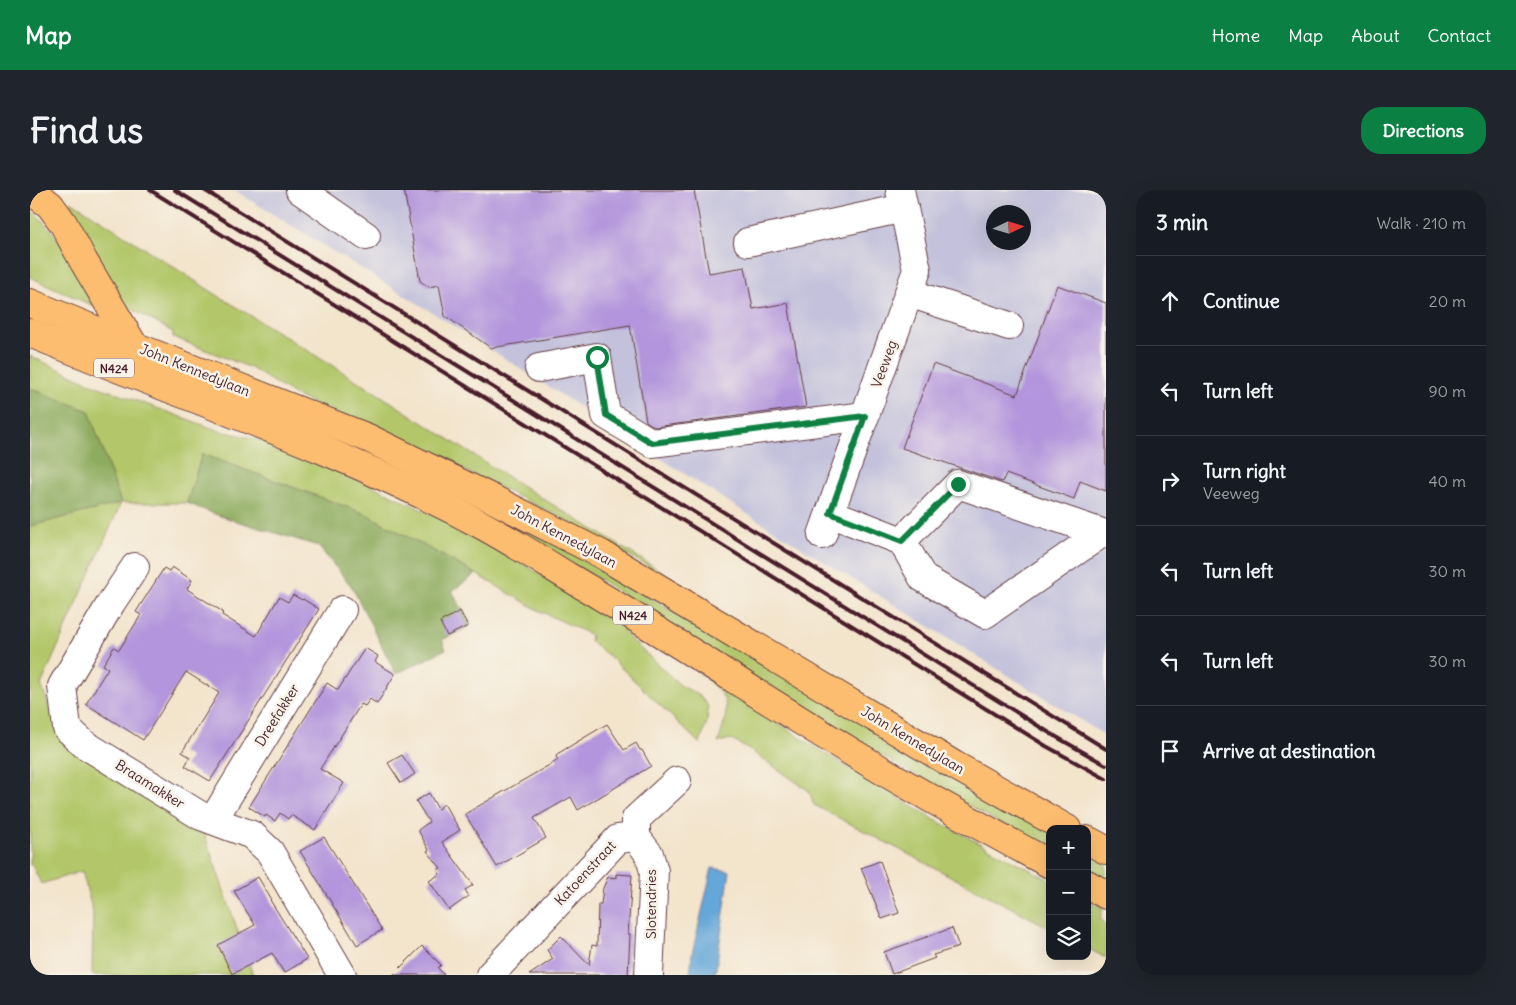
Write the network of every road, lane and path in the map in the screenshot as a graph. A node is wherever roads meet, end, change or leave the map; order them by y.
1 (30, 190) edge
2 (300, 190) edge
3 (902, 199) edge
4 (366, 236) dead end
5 (748, 242) dead end
6 (909, 294) junction
7 (30, 302) edge
8 (1009, 326) dead end
9 (30, 332) edge
10 (134, 346) junction
11 (539, 368) dead end
12 (865, 416) junction
13 (902, 541) junction
14 (121, 575) dead end
15 (342, 610) dead end
16 (677, 781) dead end
17 (213, 820) junction
18 (1060, 825) edge
19 (636, 837) junction
20 (1091, 842) edge
21 (1106, 850) edge
22 (1046, 862) edge
23 (1091, 886) edge
24 (1106, 895) edge
25 (342, 975) edge
26 (490, 975) edge
27 (649, 975) edge

1 - 10 highway
2 - 4 street
3 - 5 street
3 - 6 street, Veeweg
6 - 8 street
6 - 12 street, Veeweg
7 - 10 highway, John Kennedylaan / N424
9 - 22 highway, John Kennedylaan / N424
10 - 18 highway, John Kennedylaan / N424
11 - 12 street
12 - 13 street, Veeweg
13 - 13 street
14 - 17 street, Braamakker
15 - 17 street, Dreefakker
16 - 19 street, Katoenstraat
17 - 25 street, Braamakker
19 - 26 street, Katoenstraat
19 - 27 street, Slotendries
20 - 21 highway
23 - 24 highway

